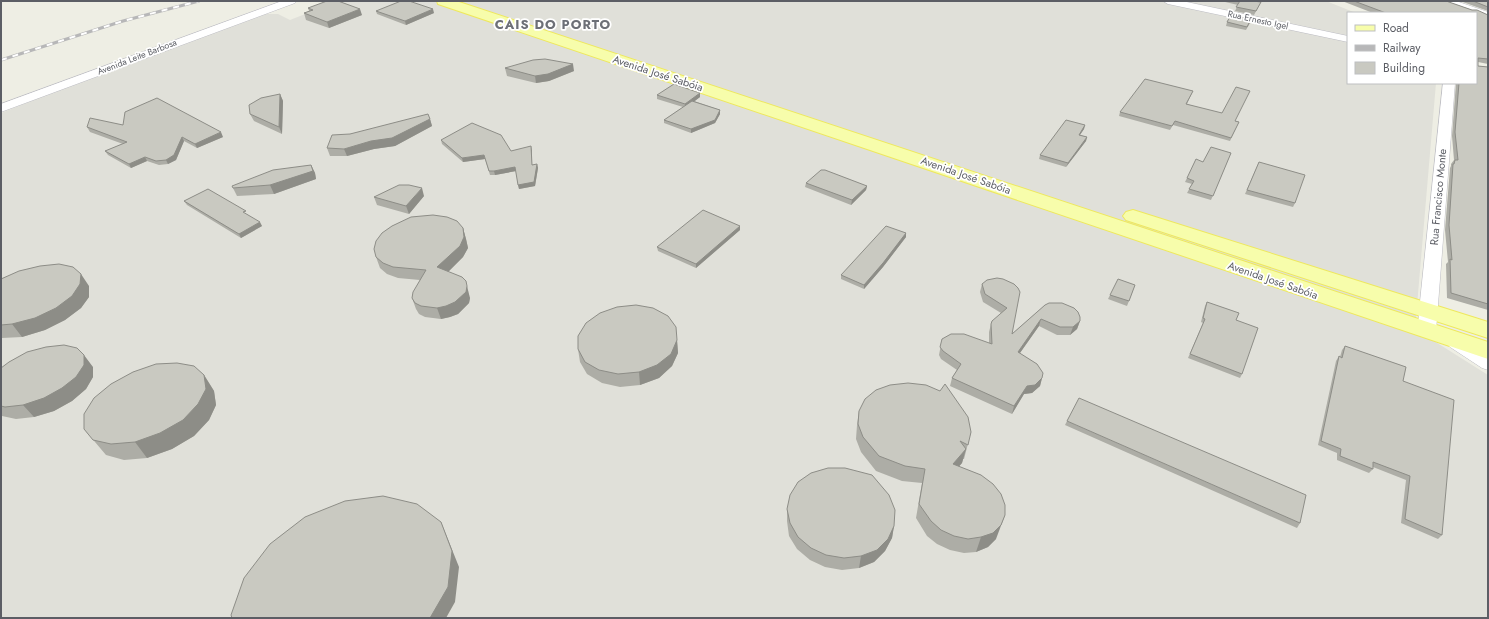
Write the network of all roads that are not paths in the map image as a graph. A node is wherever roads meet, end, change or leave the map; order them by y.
1 (257, 1) edge
2 (291, 1) edge
3 (443, 1) edge
4 (470, 1) edge
5 (1168, 1) edge
6 (1450, 6) edge
7 (274, 7) junction
8 (1473, 12) edge
9 (1477, 13) edge
10 (1488, 16) edge
11 (1347, 39) edge
12 (1449, 84) edge
13 (1, 108) edge
14 (1428, 311) junction
15 (1488, 330) edge
16 (1427, 331) junction
17 (1449, 338) junction
18 (1488, 351) edge
19 (1488, 363) edge

1 - 7 street
2 - 7 street, Avenida Leite Barbosa
3 - 16 main road, Avenida José Sabóia
4 - 14 main road, Avenida José Sabóia
5 - 11 street, Rua Ernesto Igel
6 - 8 street
7 - 13 street, Avenida Leite Barbosa
9 - 10 street
12 - 14 street, Rua Francisco Monte
14 - 15 main road, Avenida José Sabóia
14 - 16 street, Rua Francisco Monte
16 - 17 main road, Avenida José Sabóia
17 - 18 main road, Avenida José Sabóia
17 - 19 street

